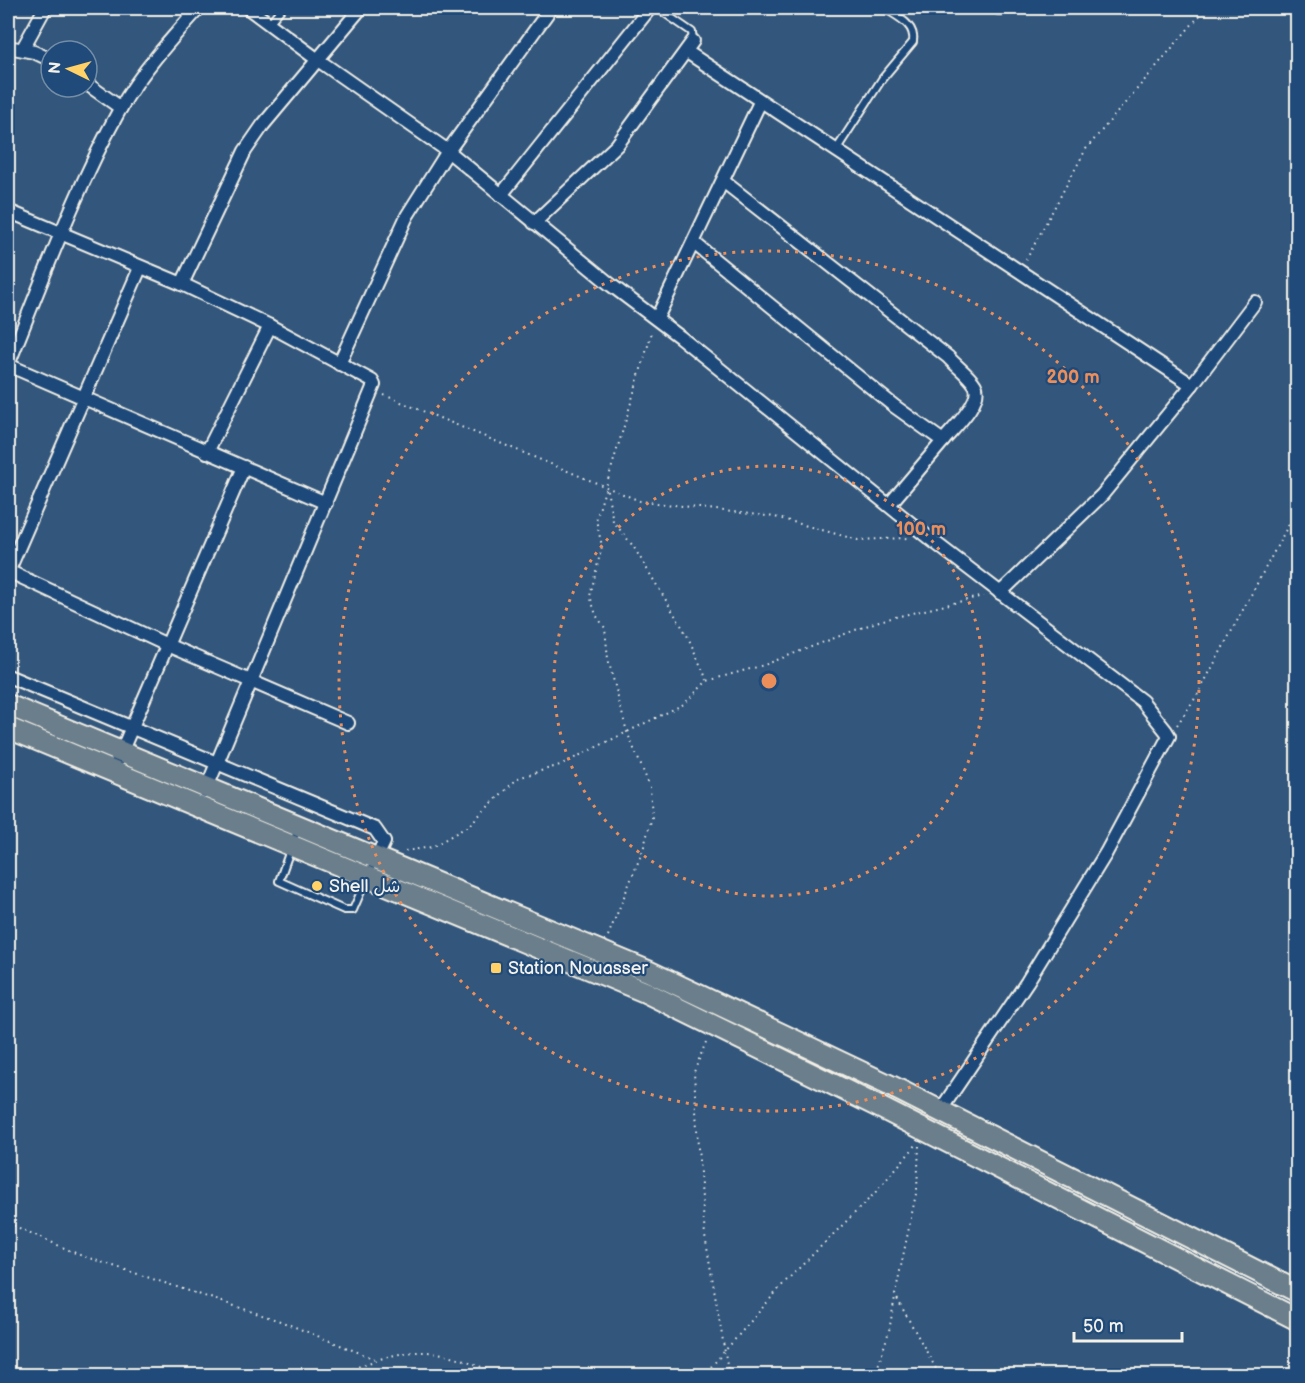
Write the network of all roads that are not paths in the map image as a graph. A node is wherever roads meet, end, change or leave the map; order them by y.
1 (45, 8) edge
2 (199, 8) edge
3 (248, 8) edge
4 (282, 8) edge
5 (361, 8) edge
6 (551, 8) edge
7 (650, 8) edge
8 (657, 8) edge
9 (884, 8) edge
10 (999, 8) edge
11 (1008, 8) edge
12 (269, 23) junction
13 (690, 46) junction
14 (8, 47) edge
15 (23, 48) junction
16 (39, 55) edge
17 (318, 60) junction
18 (99, 92) edge
19 (760, 102) junction
20 (121, 108) junction
21 (835, 150) junction
22 (448, 151) junction
23 (723, 181) junction
24 (501, 195) junction
25 (8, 211) edge
26 (534, 223) junction
27 (61, 234) junction
28 (694, 243) junction
29 (140, 268) junction
30 (182, 285) junction
31 (1255, 302) dead end
32 (657, 318) junction
33 (270, 326) junction
34 (339, 364) junction
35 (8, 365) edge
36 (1192, 385) junction
37 (83, 398) junction
38 (943, 441) junction
39 (207, 452) junction
40 (244, 467) junction
41 (326, 503) junction
42 (889, 505) junction
43 (8, 571) edge
44 (1000, 593) junction
45 (167, 645) junction
46 (8, 676) edge
47 (252, 682) junction
48 (8, 705) edge
49 (348, 723) dead end
50 (8, 728) edge
51 (132, 729) junction
52 (121, 752) junction
53 (216, 764) junction
54 (113, 771) junction
55 (207, 787) junction
56 (198, 807) junction
57 (299, 825) junction
58 (291, 845) junction
59 (377, 856) junction
60 (367, 878) junction
61 (940, 1111) junction
62 (1298, 1292) edge
63 (1298, 1320) edge

1 - 15 street
2 - 20 street
3 - 12 street
4 - 12 lane
5 - 17 street
6 - 22 street
7 - 24 street
8 - 13 lane
9 - 21 lane
10 - 11 street
12 - 17 street
13 - 19 street
13 - 26 street
14 - 15 street
15 - 16 street
17 - 22 street
17 - 30 street
18 - 20 street
19 - 21 street
19 - 23 street
20 - 27 street
21 - 36 street
22 - 24 street
22 - 34 street
23 - 28 street
23 - 38 street
24 - 26 street
25 - 27 street
26 - 32 street
27 - 29 street
27 - 35 street
28 - 32 street
28 - 38 street
29 - 30 street
29 - 37 street
30 - 33 street
31 - 36 street
32 - 42 street
33 - 34 street
33 - 39 street
34 - 41 street
35 - 37 street
36 - 44 street
37 - 39 street
37 - 43 street
38 - 42 street
39 - 40 street
40 - 41 street
40 - 45 street
41 - 47 street
42 - 44 street
43 - 45 street
44 - 61 street
45 - 47 street
45 - 51 street
46 - 51 street
47 - 49 street
47 - 53 street
48 - 52 highway
50 - 54 highway
51 - 52 street
51 - 53 street
52 - 54 street
52 - 55 highway
53 - 55 street
53 - 59 street
54 - 56 highway
55 - 56 street
55 - 57 highway
56 - 58 highway
57 - 58 lane
57 - 59 highway
58 - 60 highway
58 - 60 lane
59 - 60 lane
59 - 61 highway
60 - 63 highway
61 - 62 highway

